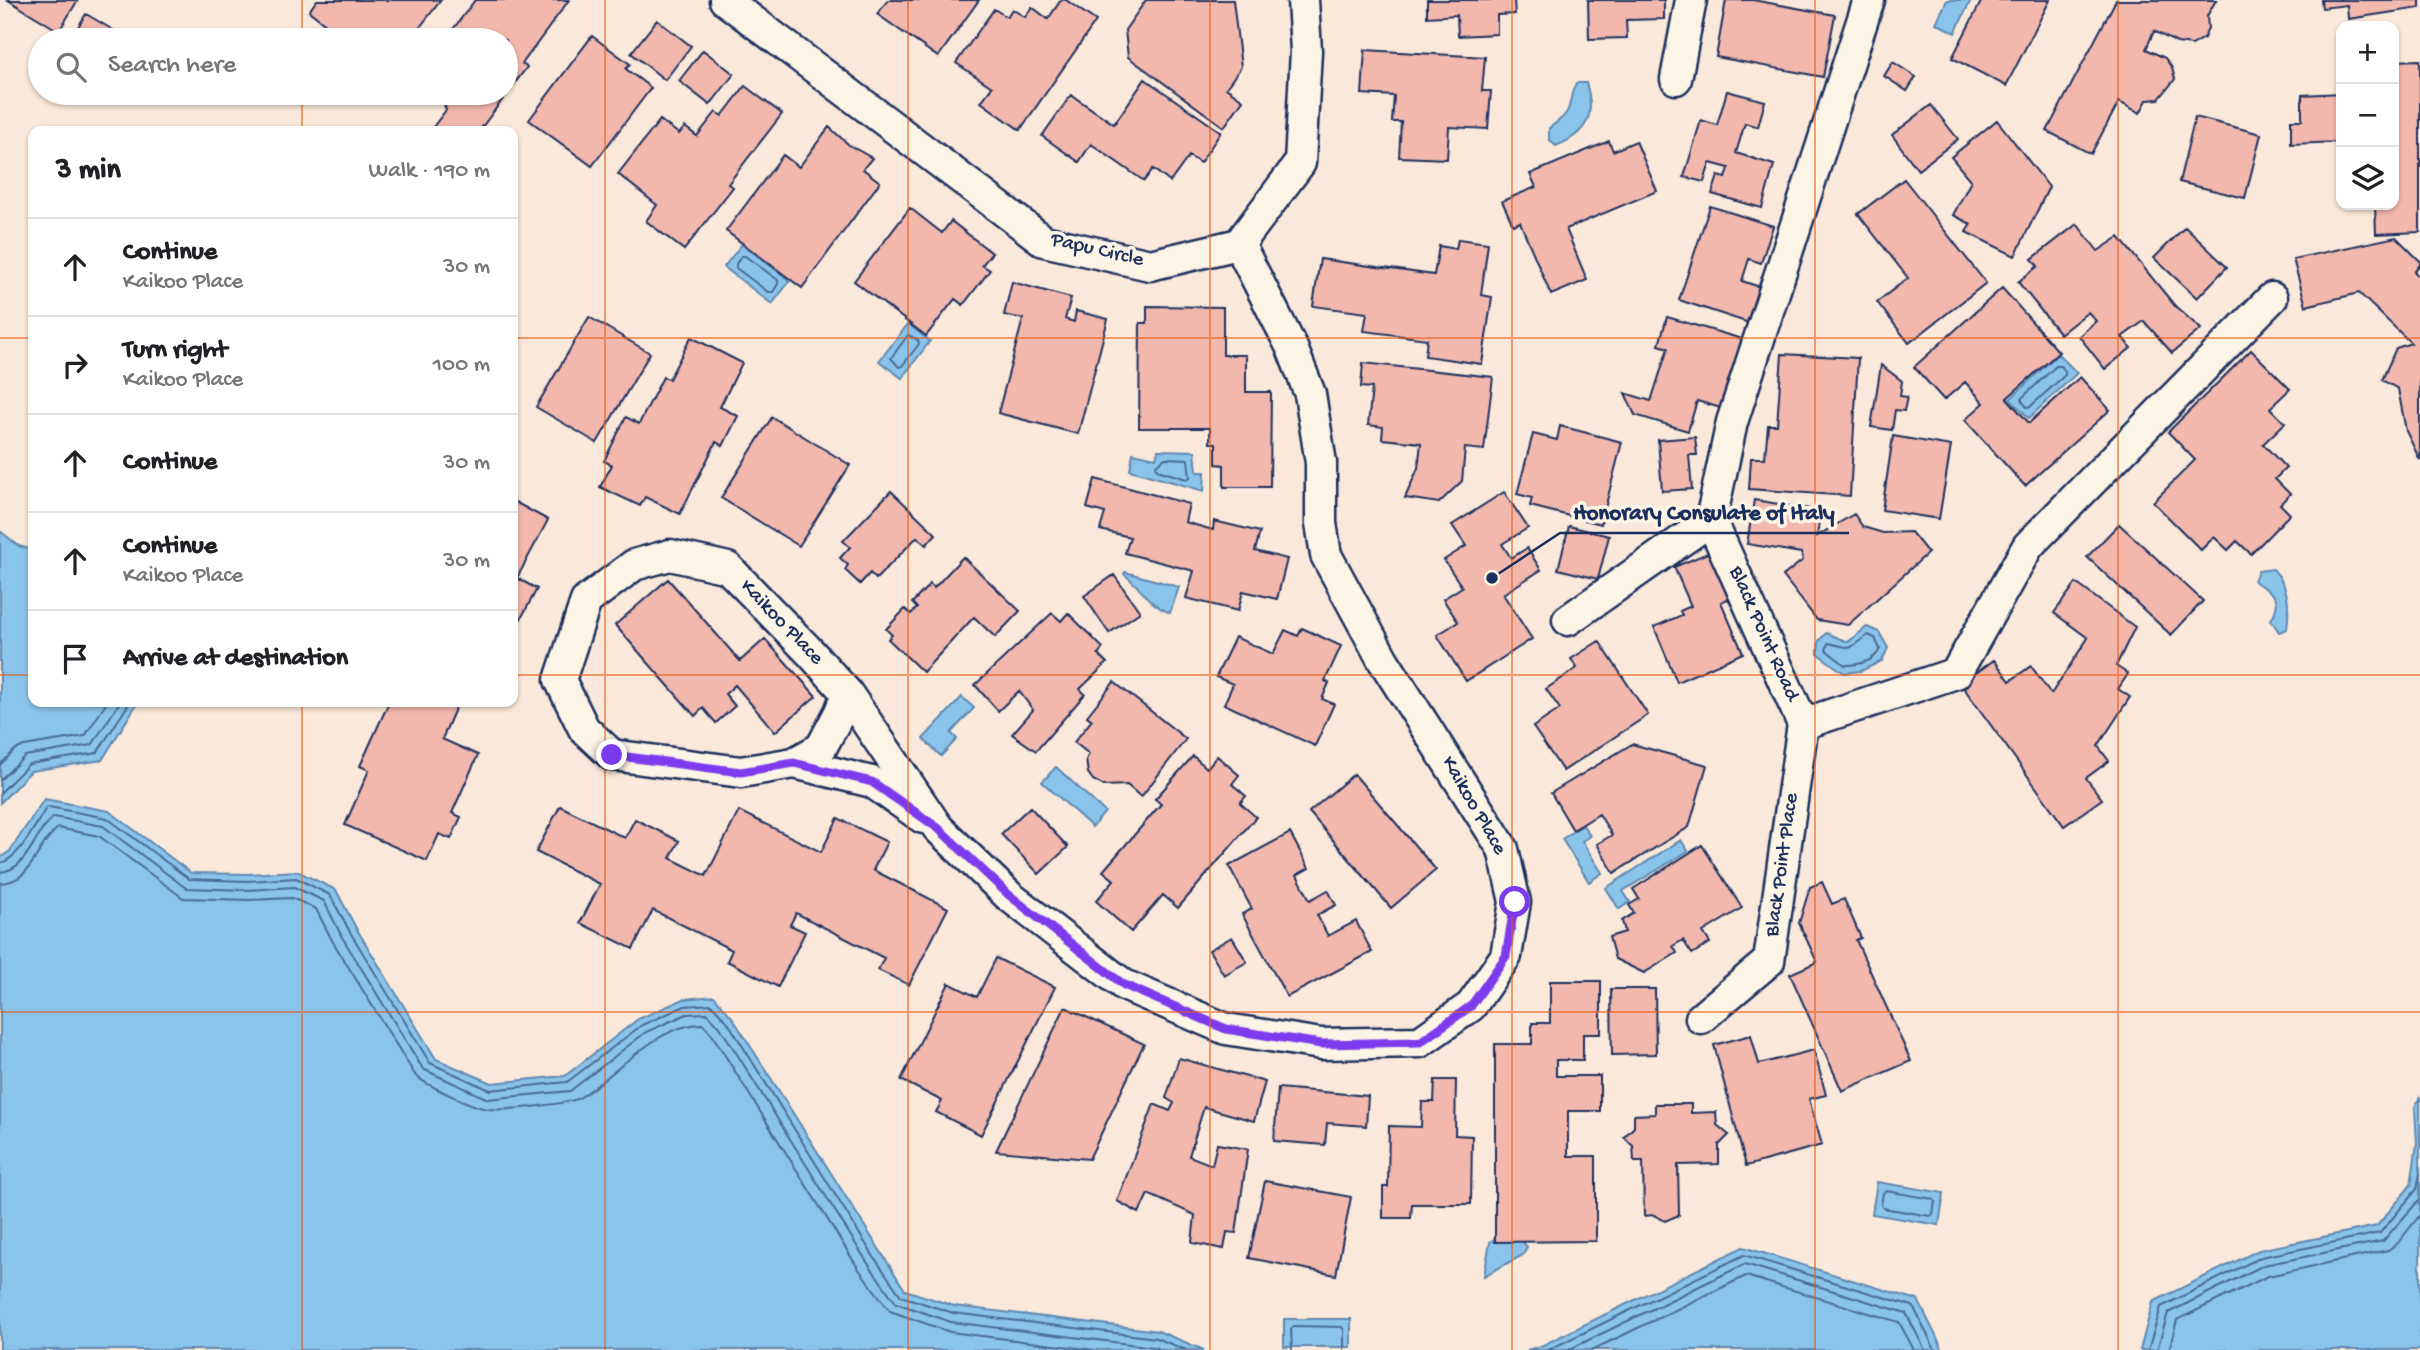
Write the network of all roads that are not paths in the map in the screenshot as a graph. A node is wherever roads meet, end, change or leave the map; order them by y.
1 (725, 0) edge
2 (1303, 0) edge
3 (1690, 0) edge
4 (1870, 0) edge
5 (1676, 79) dead end
6 (1239, 244) junction
7 (2272, 298) dead end
8 (1711, 520) junction
9 (1568, 620) dead end
10 (847, 693) junction
11 (1803, 724) junction
12 (794, 763) junction
13 (938, 828) junction
14 (1701, 1018) dead end

1 - 6 street, Papu Circle
2 - 6 street
3 - 5 street
4 - 8 street
6 - 13 street, Kaikoo Place
7 - 11 street, Black Point Road
8 - 9 street
8 - 11 street, Black Point Road
10 - 12 street, Kaikoo Place
10 - 12 street, Kaikoo Place
10 - 13 street, Kaikoo Place
11 - 14 street, Black Point Place
12 - 13 street

